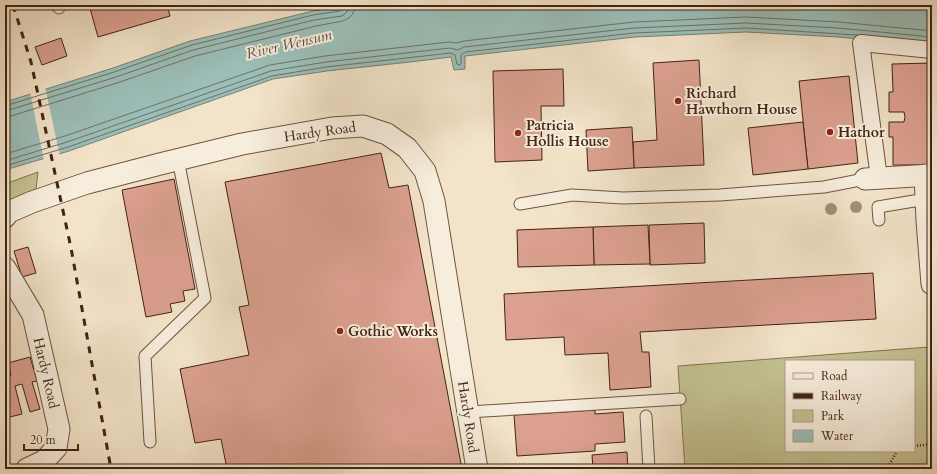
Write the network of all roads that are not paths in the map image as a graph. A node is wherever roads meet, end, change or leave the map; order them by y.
1 (932, 50) edge
2 (178, 159) junction
3 (929, 175) edge
4 (872, 179) junction
5 (926, 199) junction
6 (520, 204) dead end
7 (5, 217) edge
8 (879, 220) dead end
9 (5, 268) edge
10 (932, 284) edge
11 (680, 399) dead end
12 (468, 412) junction
13 (646, 416) dead end
14 (150, 442) dead end
15 (27, 469) edge
16 (477, 469) edge
17 (650, 469) edge

1 - 4 street
2 - 7 street, Hardy Road
2 - 12 street, Hardy Road
2 - 14 lane
3 - 4 street
3 - 5 street
4 - 6 lane
5 - 8 lane
5 - 10 street
9 - 15 street, Hardy Road
11 - 12 lane
12 - 16 street, Hardy Road
13 - 17 lane

